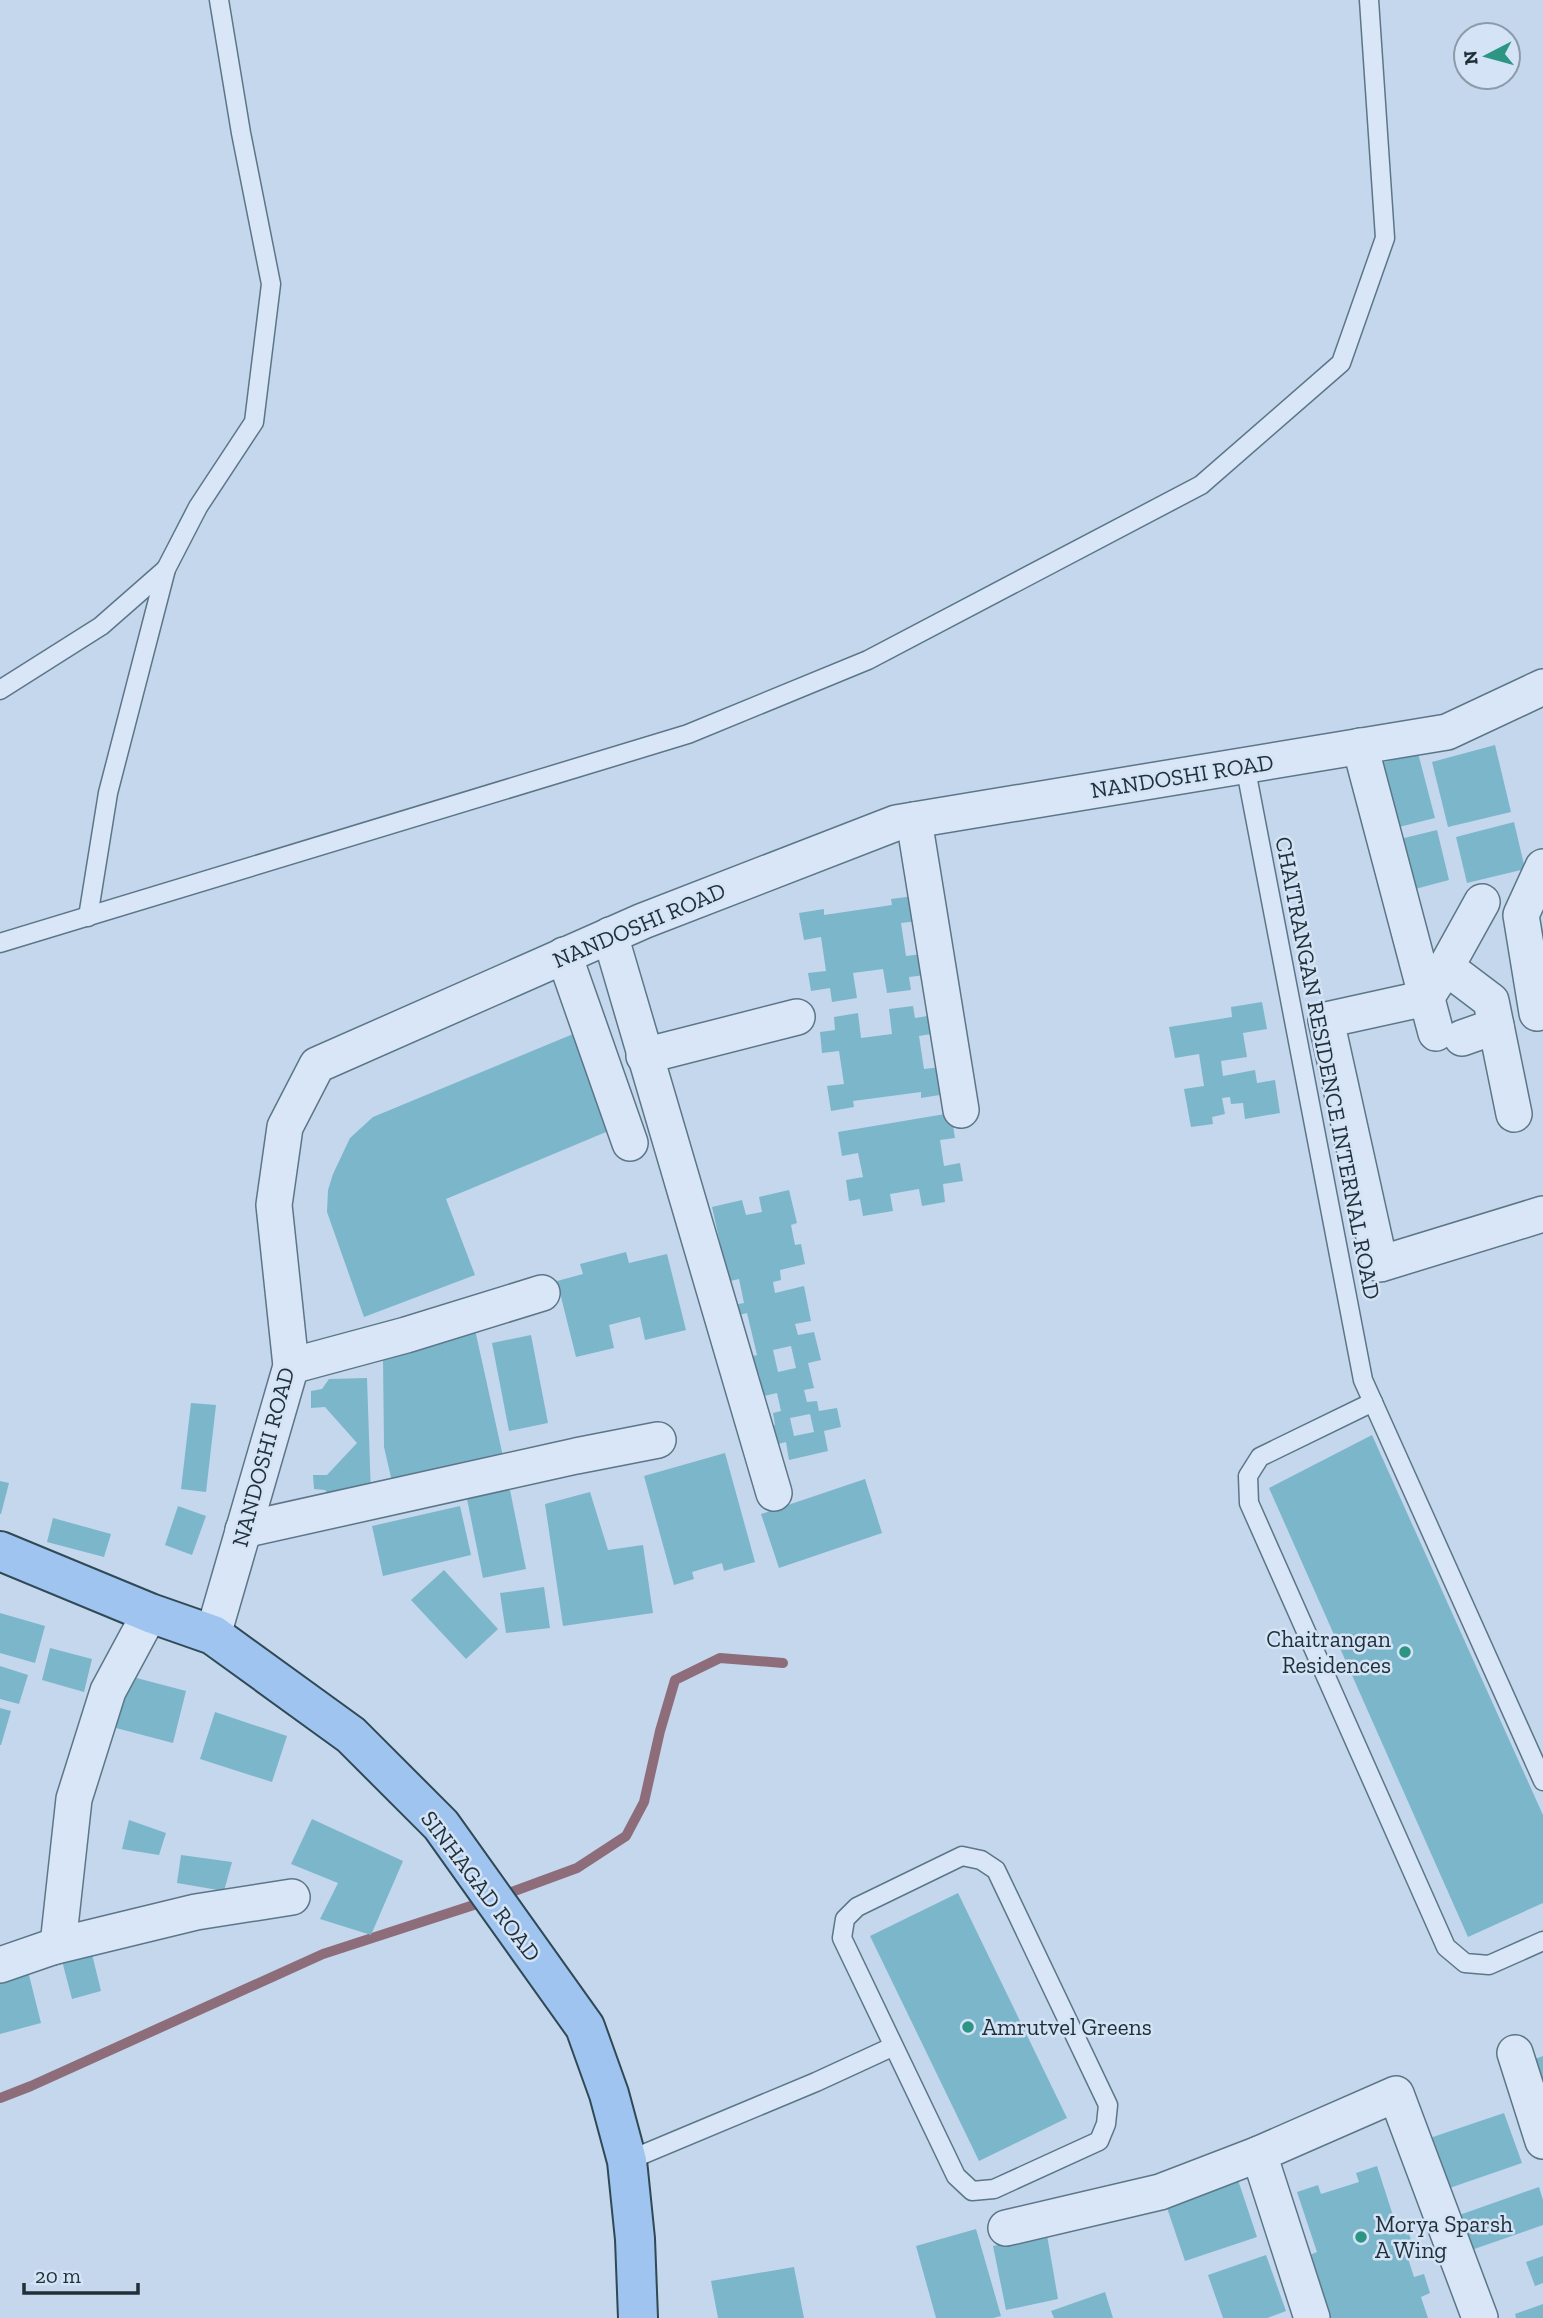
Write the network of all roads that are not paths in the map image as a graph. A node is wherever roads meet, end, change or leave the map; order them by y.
1 (219, 0) edge
2 (1370, 0) edge
3 (166, 569) junction
4 (1543, 687) edge
5 (0, 690) edge
6 (1360, 746) junction
7 (1245, 765) junction
8 (914, 820) junction
9 (1543, 867) edge
10 (1482, 902) dead end
11 (88, 917) junction
12 (610, 935) junction
13 (0, 943) edge
14 (564, 955) junction
15 (1446, 967) junction
16 (1426, 998) junction
17 (1537, 1013) dead end
18 (797, 1017) dead end
19 (1496, 1026) junction
20 (644, 1056) junction
21 (961, 1110) dead end
22 (1514, 1114) dead end
23 (630, 1143) dead end
24 (1543, 1214) edge
25 (542, 1293) dead end
26 (290, 1366) junction
27 (1373, 1402) junction
28 (658, 1440) dead end
29 (774, 1493) dead end
30 (243, 1530) junction
31 (0, 1551) edge
32 (149, 1613) junction
33 (213, 1635) junction
34 (1543, 1781) edge
35 (292, 1897) dead end
36 (1543, 1941) edge
37 (52, 1947) junction
38 (0, 1965) edge
39 (892, 2047) junction
40 (1515, 2053) dead end
41 (1543, 2141) edge
42 (1259, 2154) junction
43 (627, 2161) junction
44 (1006, 2228) dead end
45 (638, 2318) edge
46 (1312, 2318) edge
47 (1480, 2318) edge

1 - 3 lane
2 - 11 lane
3 - 5 lane
3 - 11 lane
4 - 6 street, NANDOSHI ROAD
6 - 7 street, NANDOSHI ROAD
6 - 16 street
7 - 8 street, NANDOSHI ROAD
7 - 27 lane, CHAITRANGAN RESIDENCE INTERNAL ROAD
8 - 12 street, NANDOSHI ROAD
8 - 21 street
9 - 17 street
10 - 15 street
11 - 13 lane
12 - 14 street, NANDOSHI ROAD
12 - 20 street
14 - 23 street
14 - 26 street, NANDOSHI ROAD
15 - 16 street
15 - 19 street
16 - 19 street
16 - 24 street
18 - 20 street
19 - 22 street
20 - 29 street
25 - 26 street
26 - 30 street, NANDOSHI ROAD
27 - 34 lane, CHAITRANGAN RESIDENCE INTERNAL ROAD
27 - 36 lane
28 - 30 street
30 - 33 street, NANDOSHI ROAD
31 - 32 main road, SINHAGAD ROAD
32 - 33 main road, SINHAGAD ROAD
32 - 37 street
33 - 43 main road, SINHAGAD ROAD
35 - 37 street
37 - 38 street
39 - 39 lane
39 - 43 lane
40 - 41 street
42 - 44 street
42 - 46 street
42 - 47 street
43 - 45 main road, SINHAGAD ROAD

